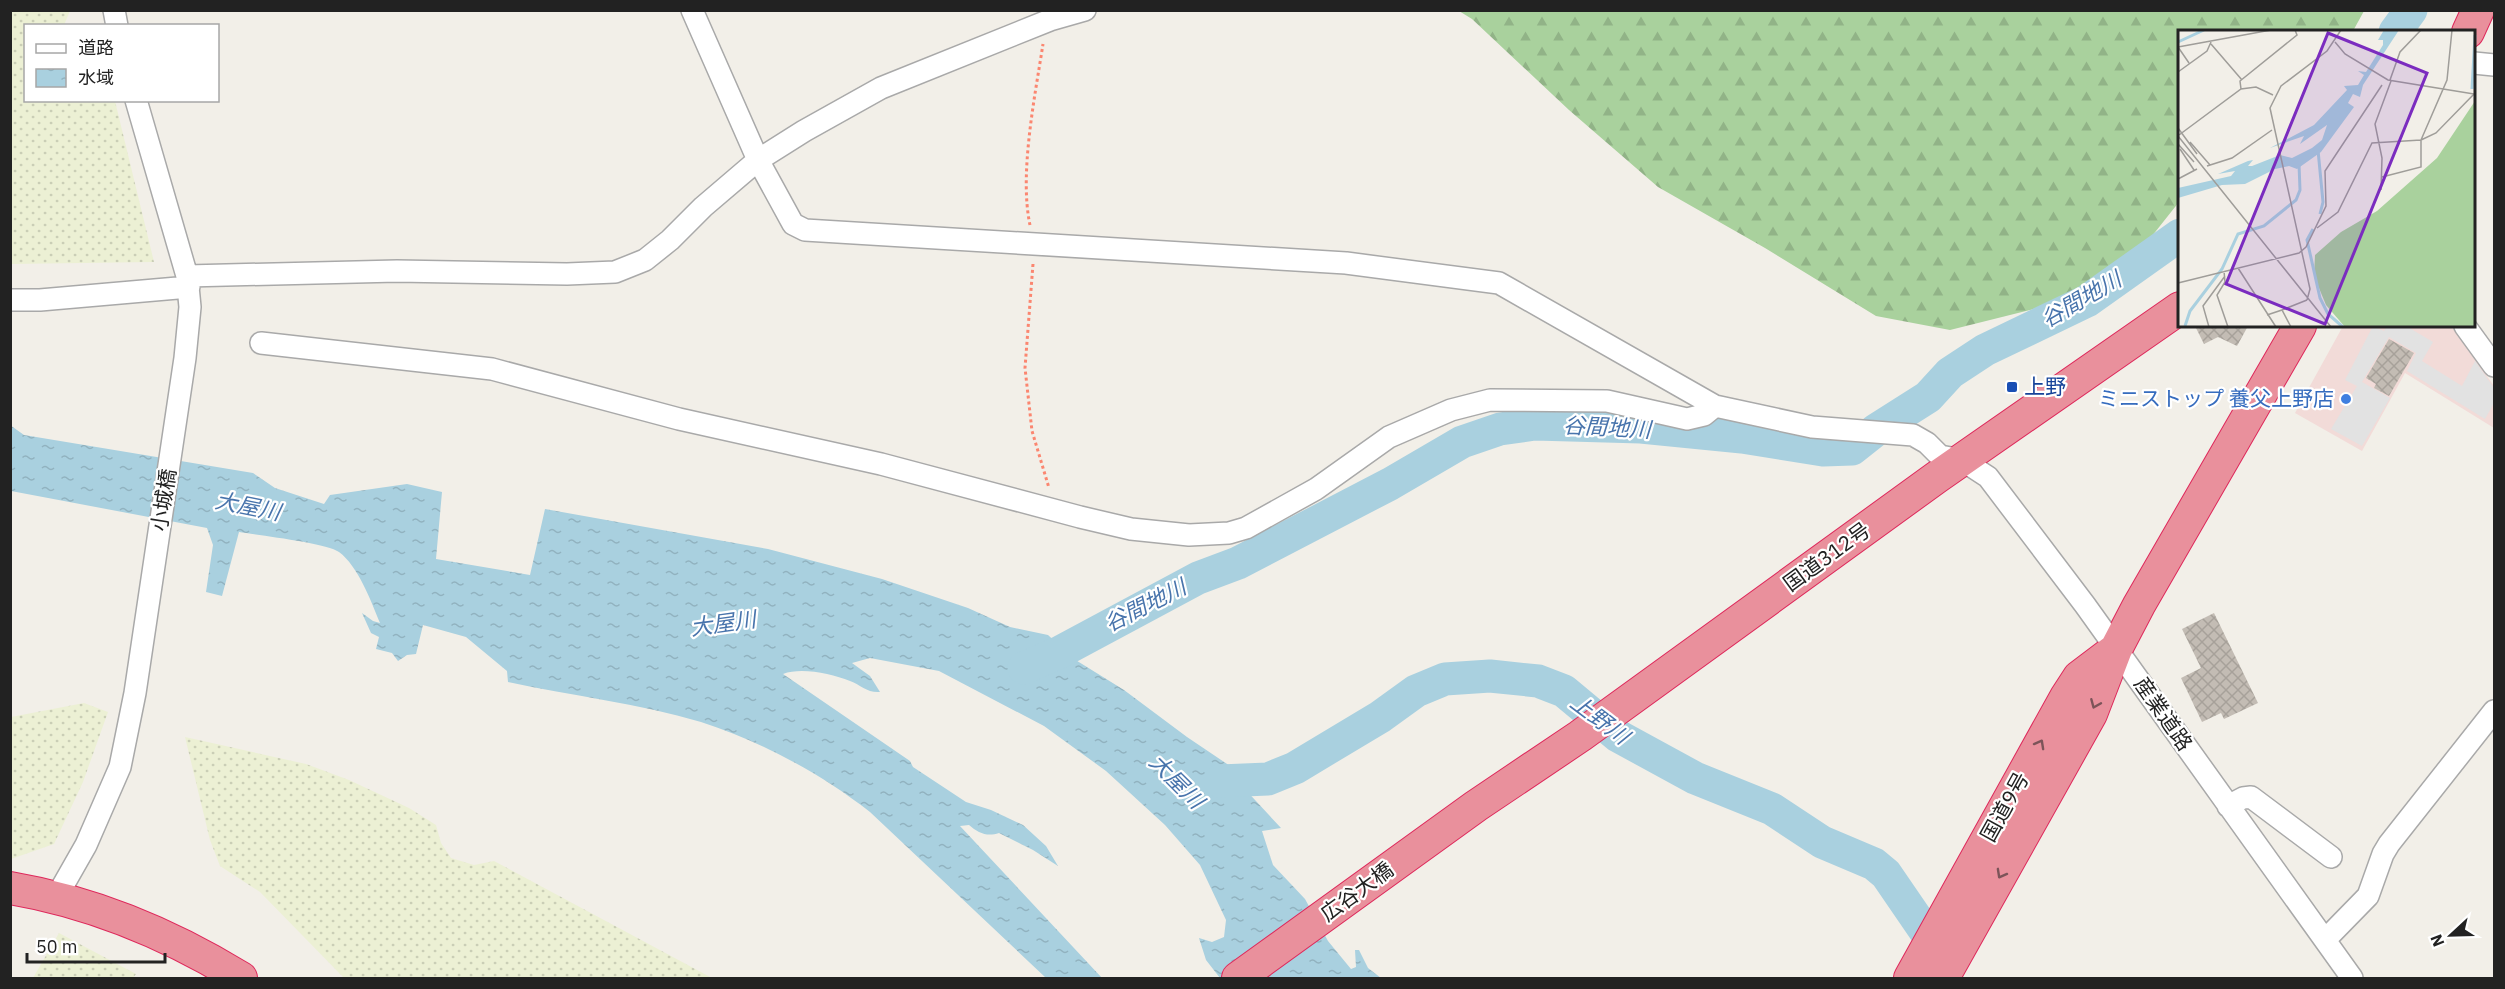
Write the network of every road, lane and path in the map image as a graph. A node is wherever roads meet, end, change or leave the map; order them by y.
1 (692, 10) edge
2 (1085, 10) edge
3 (2478, 10) edge
4 (1044, 16) edge
5 (2469, 30) edge
6 (2475, 63) edge
7 (2494, 65) edge
8 (137, 102) edge
9 (758, 160) junction
10 (1034, 243) junction
11 (189, 290) junction
12 (10, 300) edge
13 (2178, 309) edge
14 (2299, 327) edge
15 (2467, 327) edge
16 (261, 343) dead end
17 (2494, 366) edge
18 (1715, 406) junction
19 (1962, 460) junction
20 (1059, 512) junction
21 (2116, 649) junction
22 (2494, 711) edge
23 (1476, 806) joint
24 (2228, 806) junction
25 (2331, 857) dead end
26 (10, 888) edge
27 (57, 896) junction
28 (2325, 940) junction
29 (1951, 965) edge
30 (1916, 967) edge
31 (241, 978) edge
32 (1238, 978) edge
33 (2352, 978) edge

1 - 9 street, 産業道路
2 - 4 street
3 - 5 highway
4 - 9 street
4 - 10 path
6 - 7 street
8 - 11 street
9 - 10 street, 産業道路
9 - 11 street
10 - 18 street, 産業道路
10 - 20 path
11 - 12 street
11 - 27 street, 小城橋
13 - 19 highway, 国道312号
14 - 21 highway, 国道9号
15 - 17 street
16 - 20 street
18 - 19 street, 産業道路
18 - 20 street
19 - 21 street, 産業道路
19 - 23 highway, 国道312号
21 - 24 street, 産業道路
21 -> 29 highway, 国道9号
30 -> 21 highway, 国道9号
22 - 28 street
23 - 32 highway, 広谷大橋
24 - 25 street
24 - 28 street, 産業道路
26 - 27 highway
27 - 31 highway
28 - 33 street, 産業道路

